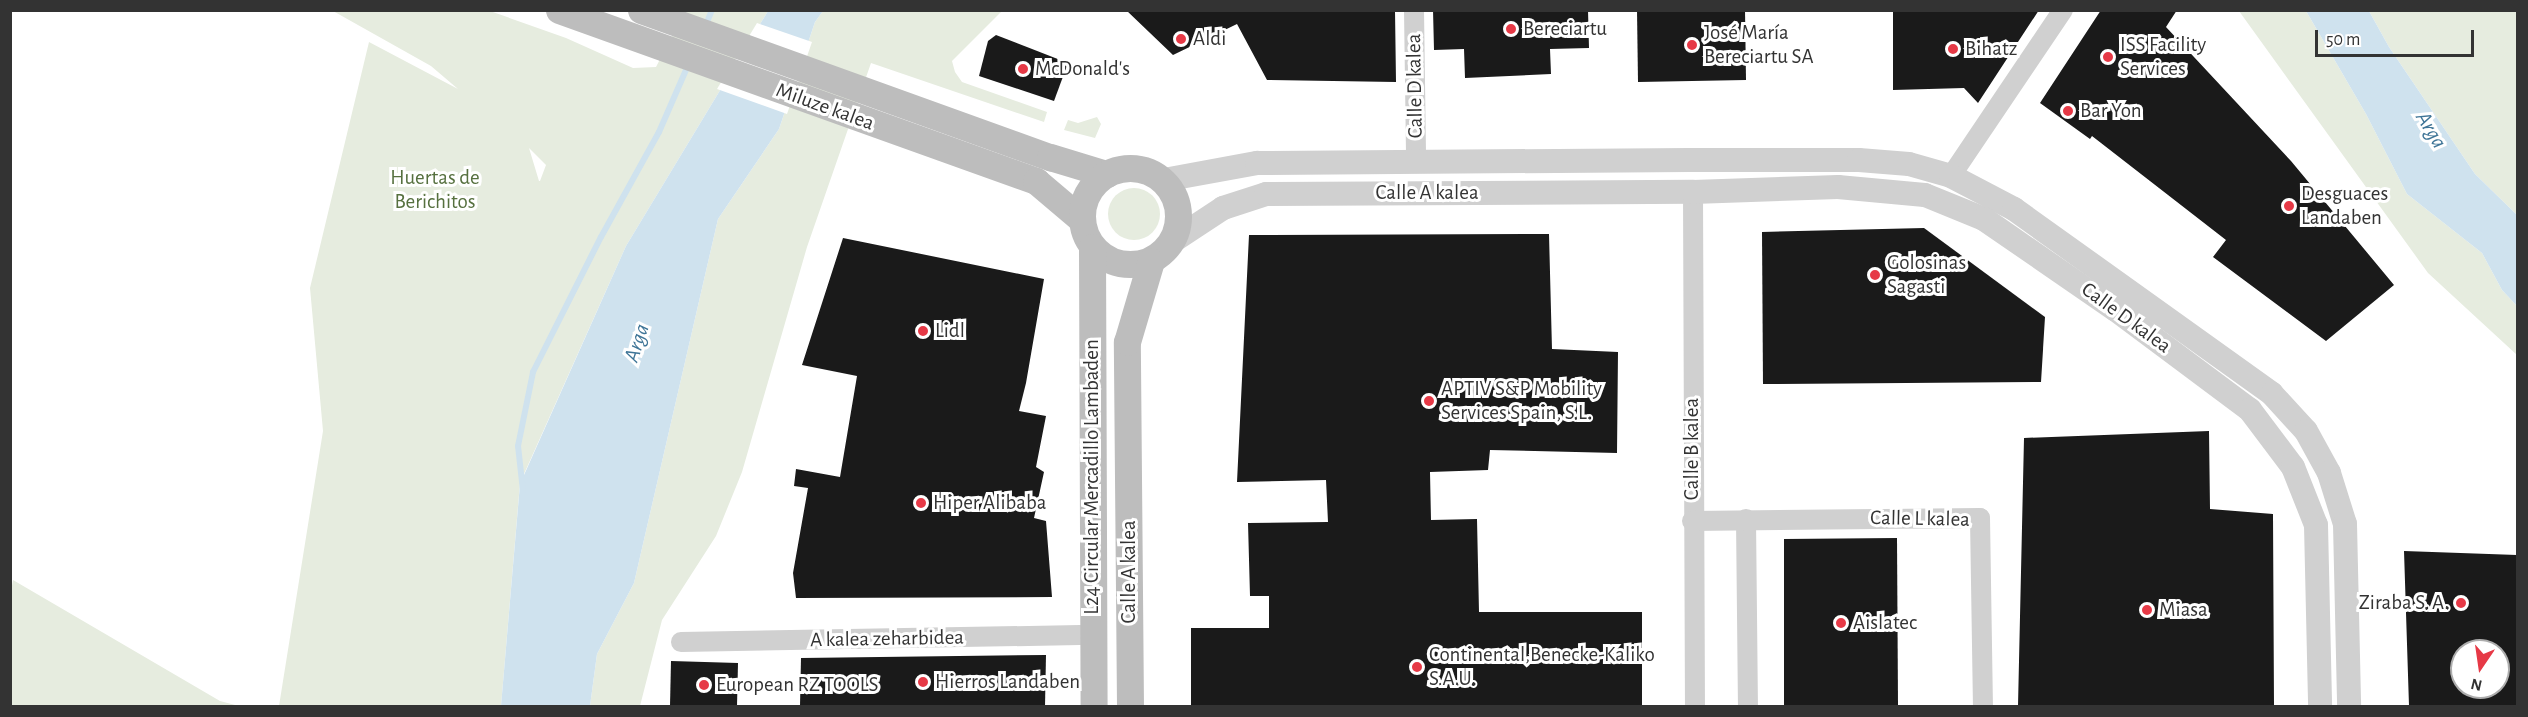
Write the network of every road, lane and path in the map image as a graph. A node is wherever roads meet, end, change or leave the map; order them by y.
1 (559, 10) edge
2 (1414, 10) edge
3 (2063, 10) edge
4 (652, 15) edge
5 (1599, 160) junction
6 (1689, 160) joint
7 (1753, 160) junction
8 (1416, 162) junction
9 (1106, 174) junction
10 (1951, 176) junction
11 (1164, 180) junction
12 (1693, 192) junction
13 (1082, 220) junction
14 (1173, 241) junction
15 (1092, 247) junction
16 (1151, 261) junction
17 (1746, 519) junction
18 (1692, 521) junction
19 (1093, 635) junction
20 (681, 642) dead end
21 (1094, 706) edge
22 (1130, 706) edge
23 (1695, 706) edge
24 (1748, 706) edge
25 (1983, 706) edge
26 (2320, 706) edge
27 (2349, 706) edge

1 - 13 main road, Miluze kalea
2 - 8 street, Calle D kalea
3 - 10 street
4 - 9 main road, Miluze kalea
5 - 6 street, Calle A kalea
5 - 8 street, Calle A kalea
5 - 12 street
6 - 7 street, Calle D kalea
7 - 10 street, Calle D kalea
7 - 12 street
8 - 11 street, Calle A kalea
9 - 11 main road
9 - 13 main road
10 - 27 street, Calle D kalea
11 - 14 main road
12 - 14 street, Calle A kalea
12 - 18 street, Calle B kalea
12 - 26 street, Calle D kalea
13 - 15 main road
14 - 16 main road
15 - 16 main road
15 - 19 main road, L24 Circular Mercadillo Lambaden
16 - 22 main road, Calle A kalea
17 - 18 street, Calle L kalea
17 - 24 street
17 - 25 street, Calle L kalea
18 - 23 street, Calle B kalea
19 - 20 street, A kalea zeharbidea
19 - 21 main road, L24 Circular Mercadillo Lambaden

